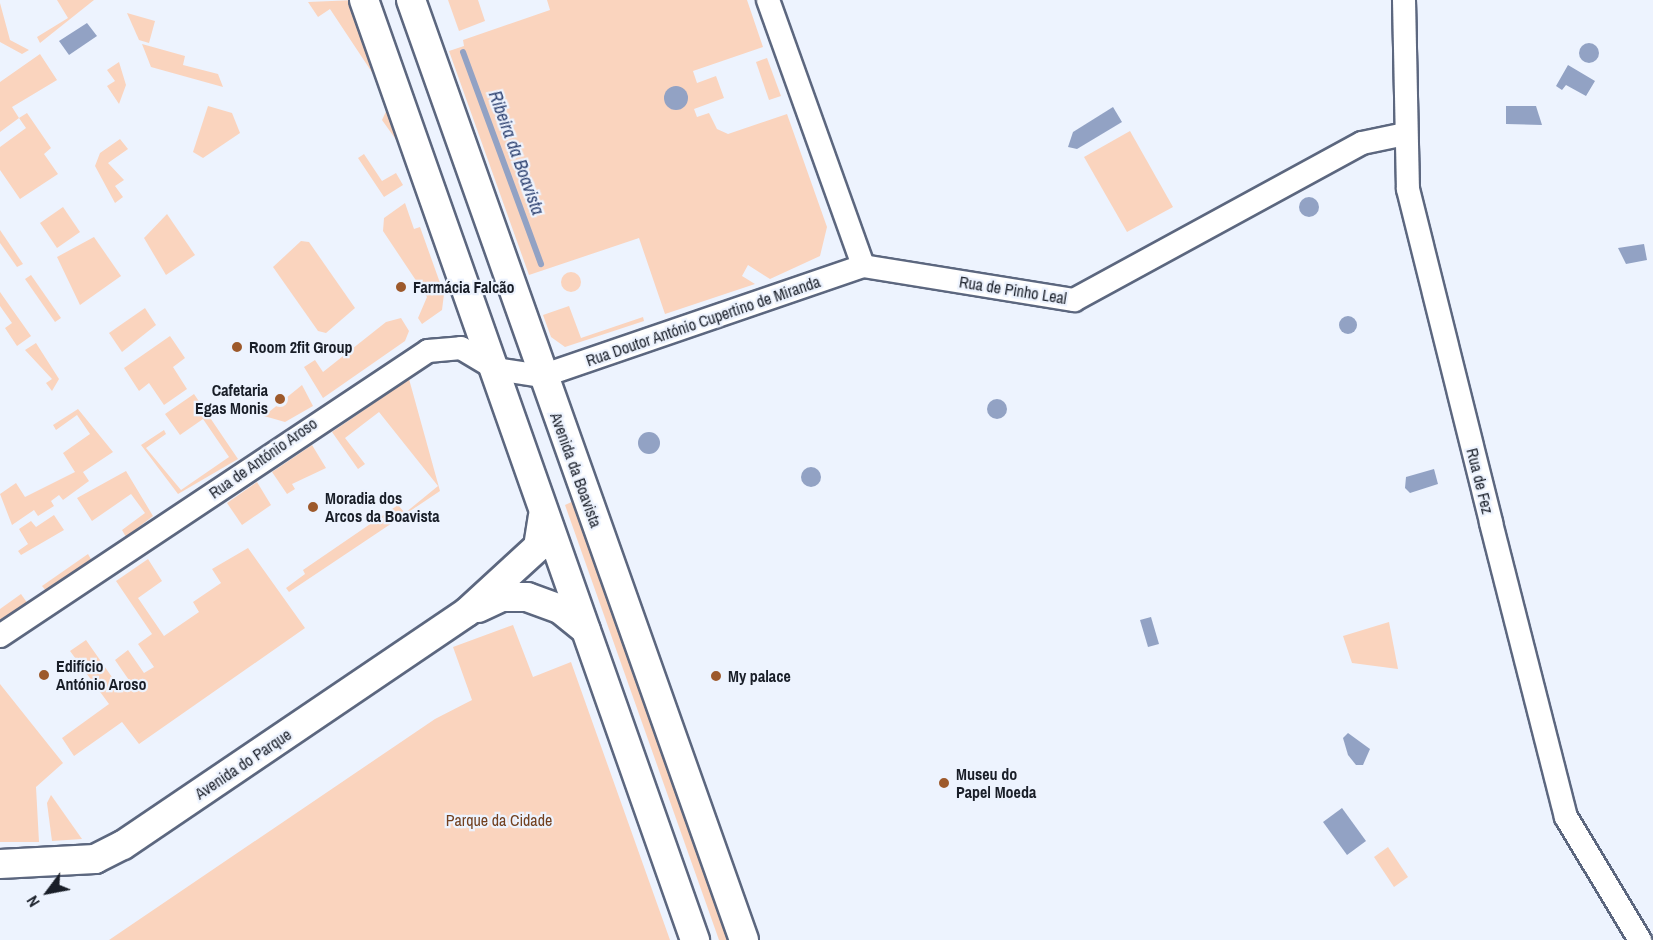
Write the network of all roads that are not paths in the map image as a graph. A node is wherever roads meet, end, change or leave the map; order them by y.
1 (364, 0) edge
2 (411, 0) edge
3 (768, 0) edge
4 (1404, 0) edge
5 (1405, 134) junction
6 (863, 266) junction
7 (496, 369) junction
8 (542, 376) junction
9 (543, 516) junction
10 (467, 612) junction
11 (586, 630) junction
12 (0, 636) edge
13 (0, 864) edge
14 (695, 940) edge
15 (744, 940) edge
16 (1640, 940) edge

1 - 7 main road
2 - 8 main road, Avenida da Boavista
3 - 6 street
4 - 5 street, Rua de Fez
5 - 6 street, Rua de Pinho Leal
5 - 16 street, Rua de Fez
6 - 8 street, Rua Doutor António Cupertino de Miranda
7 - 8 street, Rua de António Aroso
7 - 9 main road
7 - 12 street, Rua de António Aroso
8 - 15 main road, Avenida da Boavista
9 - 10 main road, Avenida do Parque
9 - 11 main road
10 - 11 main road, Avenida do Parque
10 - 13 main road, Avenida do Parque
11 - 14 main road

